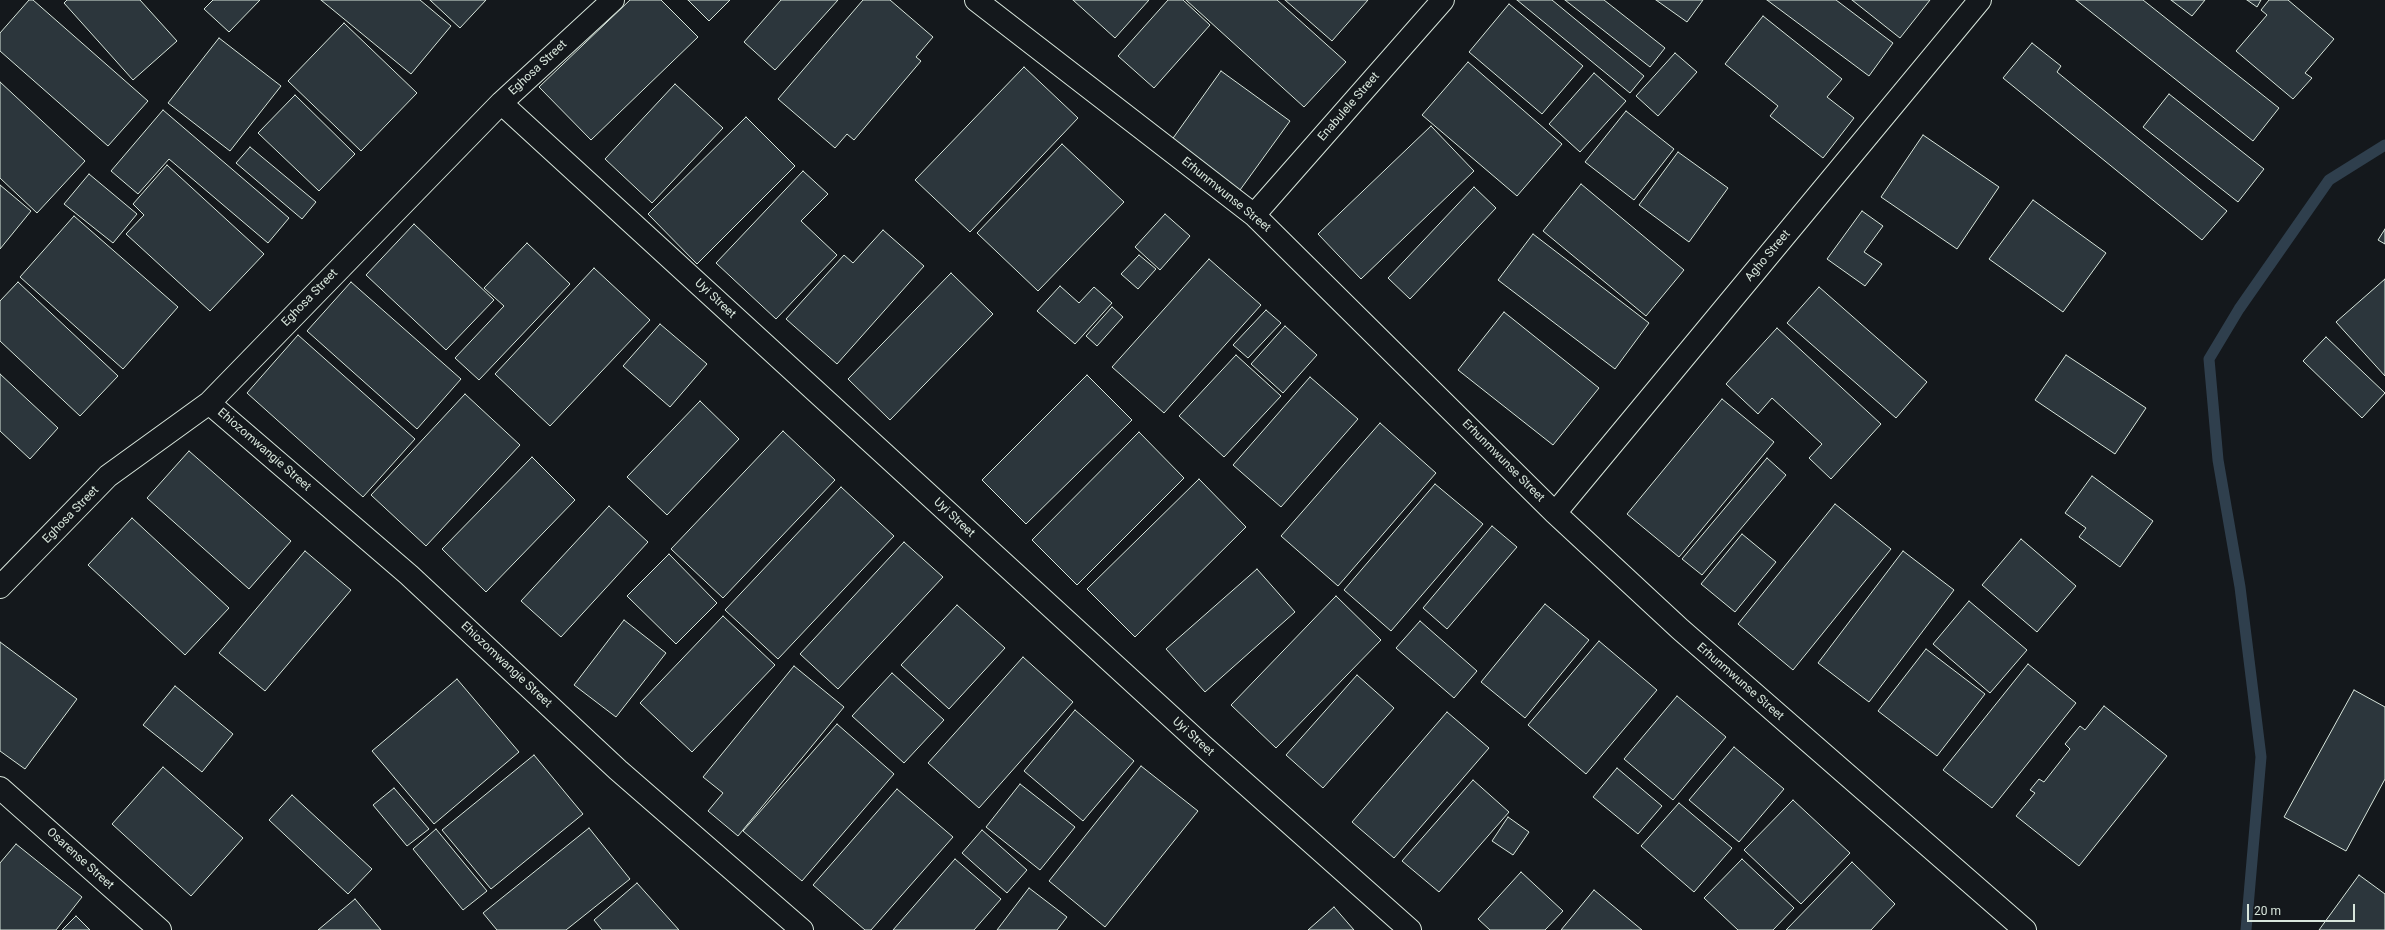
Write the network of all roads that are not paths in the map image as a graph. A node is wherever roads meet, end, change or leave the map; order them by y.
1 (613, 0) edge
2 (976, 0) edge
3 (1443, 0) edge
4 (1980, 0) edge
5 (501, 103) junction
6 (1254, 215) junction
7 (209, 402) junction
8 (1555, 513) junction
9 (0, 587) edge
10 (0, 788) edge
11 (160, 930) edge
12 (802, 930) edge
13 (1410, 930) edge
14 (2024, 930) edge

1 - 5 street, Eghosa Street
2 - 6 street, Erhunmwunse Street
3 - 6 street, Enabulele Street
4 - 8 street, Agho Street
5 - 7 street, Eghosa Street
5 - 13 street, Uyi Street
6 - 8 street, Erhunmwunse Street
7 - 9 street, Eghosa Street
7 - 12 street, Ehiozomwangie Street
8 - 14 street, Erhunmwunse Street
10 - 11 street, Osarense Street

